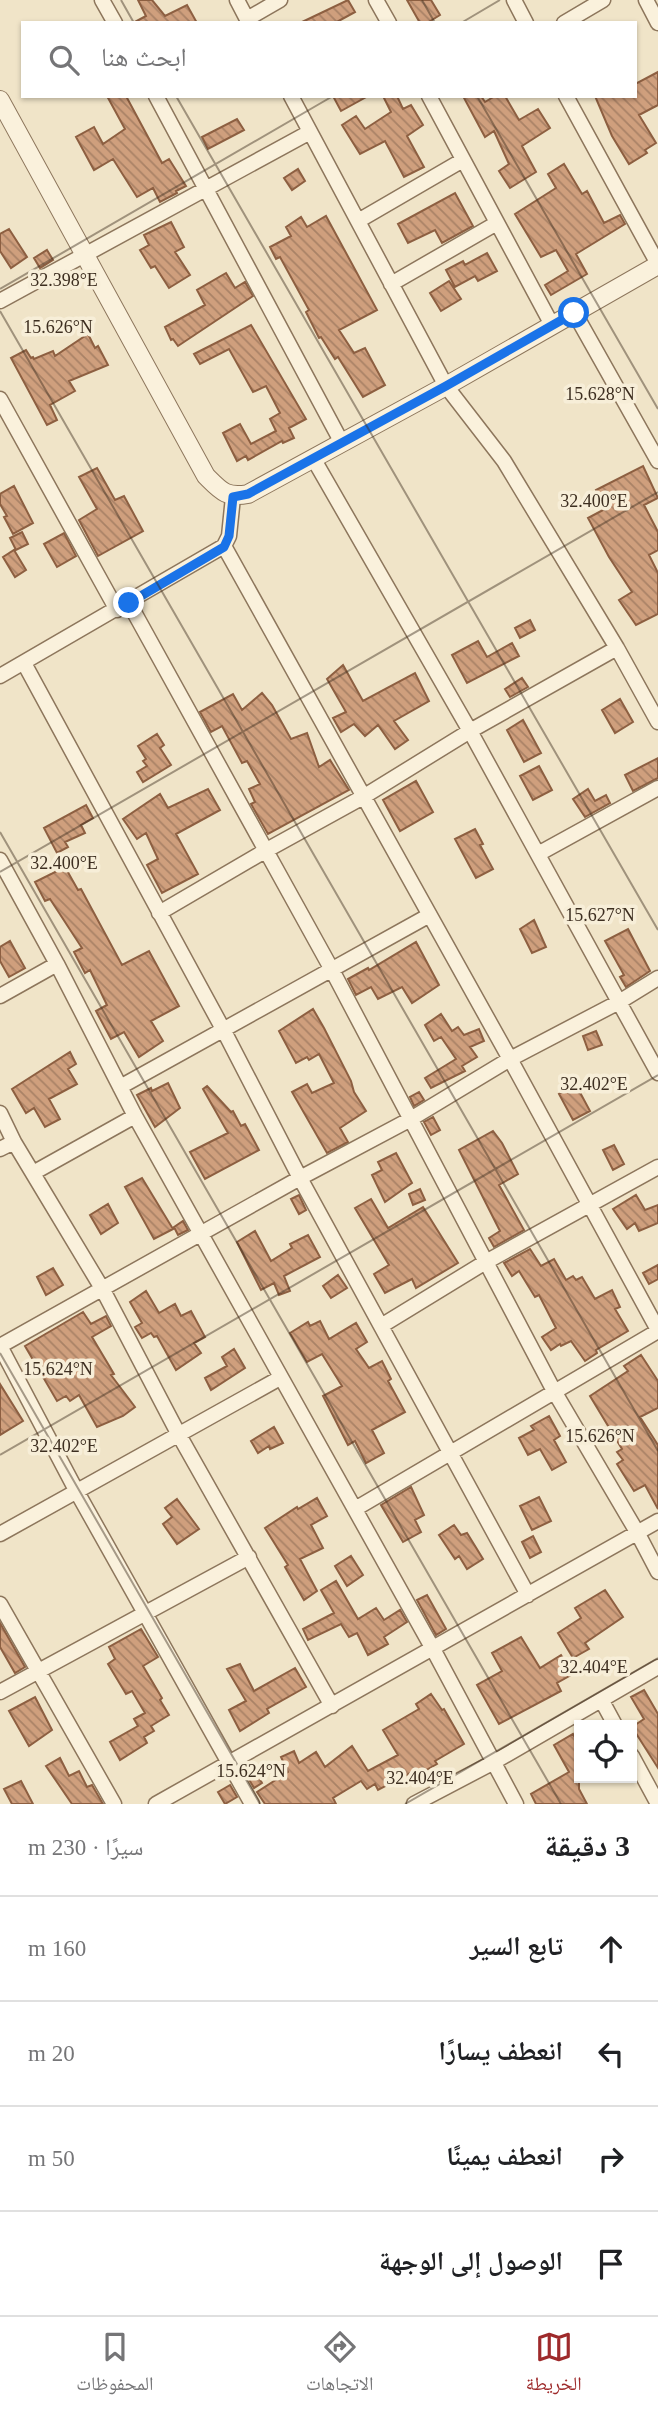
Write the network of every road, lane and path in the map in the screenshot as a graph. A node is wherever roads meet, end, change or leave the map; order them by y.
1 (102, 0) edge
2 (237, 0) edge
3 (280, 0) edge
4 (376, 0) edge
5 (514, 0) edge
6 (603, 0) edge
7 (646, 0) edge
8 (114, 21) edge
9 (248, 21) edge
10 (388, 21) edge
11 (525, 21) edge
12 (567, 21) edge
13 (658, 23) edge
14 (157, 98) edge
15 (291, 98) edge
16 (432, 98) edge
17 (567, 98) edge
18 (0, 100) edge
19 (310, 132) junction
20 (463, 160) junction
21 (207, 188) junction
22 (358, 221) junction
23 (497, 223) junction
24 (84, 253) junction
25 (658, 265) edge
26 (391, 284) junction
27 (0, 301) edge
28 (574, 313) junction
29 (552, 325) junction
30 (446, 386) junction
31 (0, 399) edge
32 (342, 443) junction
33 (313, 458) junction
34 (658, 461) edge
35 (233, 497) junction
36 (224, 547) junction
37 (123, 606) junction
38 (617, 648) junction
39 (24, 663) junction
40 (2, 671) edge
41 (658, 722) edge
42 (470, 731) junction
43 (658, 788) edge
44 (363, 797) junction
45 (265, 850) junction
46 (538, 854) junction
47 (0, 860) edge
48 (159, 913) junction
49 (428, 916) junction
50 (57, 964) junction
51 (332, 971) junction
52 (658, 978) edge
53 (0, 996) edge
54 (619, 1002) junction
55 (224, 1031) junction
56 (510, 1059) junction
57 (658, 1073) edge
58 (120, 1087) junction
59 (0, 1113) edge
60 (135, 1116) junction
61 (409, 1120) junction
62 (14, 1142) junction
63 (0, 1149) edge
64 (658, 1167) edge
65 (33, 1173) junction
66 (300, 1178) junction
67 (590, 1206) junction
68 (202, 1234) junction
69 (484, 1263) junction
70 (103, 1290) junction
71 (380, 1326) junction
72 (658, 1331) edge
73 (0, 1346) edge
74 (280, 1378) junction
75 (554, 1391) junction
76 (179, 1435) junction
77 (449, 1453) junction
78 (77, 1492) junction
79 (355, 1509) junction
80 (658, 1521) edge
81 (637, 1532) junction
82 (0, 1534) edge
83 (249, 1557) junction
84 (658, 1572) edge
85 (528, 1595) junction
86 (0, 1604) edge
87 (146, 1612) junction
88 (433, 1649) junction
89 (658, 1667) edge
90 (38, 1670) junction
91 (0, 1692) edge
92 (602, 1701) junction
93 (332, 1706) junction
94 (612, 1720) edge
95 (230, 1762) junction
96 (494, 1762) junction
97 (637, 1765) edge
98 (114, 1804) edge
99 (156, 1804) edge
100 (252, 1804) edge
101 (414, 1804) edge
102 (516, 1804) edge
103 (658, 1804) edge

1 - 8 street
2 - 9 street
3 - 9 street
4 - 10 street
5 - 11 street
6 - 12 street
7 - 13 street
14 - 21 street
15 - 19 street
16 - 20 street
17 - 25 street
18 - 24 street
19 - 21 street
19 - 22 street
20 - 22 street
20 - 23 street
21 - 24 street
21 - 32 street
22 - 26 street
23 - 26 street
23 - 29 street
24 - 27 street
24 - 35 street
25 - 28 street
26 - 30 street
28 - 29 street
28 - 34 street
29 - 30 street
30 - 32 street
30 - 38 street
31 - 37 street
32 - 33 street
33 - 35 street
33 - 42 street
35 - 36 street
36 - 37 street
36 - 44 street
37 - 39 street
37 - 45 street
38 - 41 street
38 - 42 street
39 - 40 street
39 - 48 street
42 - 44 street
42 - 46 street
43 - 46 street
44 - 45 street
44 - 49 street
45 - 48 street
45 - 51 street
46 - 54 street
47 - 50 street
48 - 55 street
49 - 51 street
49 - 56 street
50 - 53 street
50 - 58 street
51 - 55 street
51 - 61 street
52 - 54 street
54 - 56 street
54 - 57 street
55 - 58 street
55 - 66 street
56 - 61 street
56 - 67 street
58 - 60 street
59 - 62 street
60 - 65 street
60 - 68 street
61 - 66 street
61 - 69 street
62 - 63 street
62 - 65 street
64 - 67 street
65 - 70 street
66 - 68 street
66 - 71 street
67 - 69 street
67 - 72 street
68 - 70 street
68 - 74 street
69 - 71 street
69 - 75 street
70 - 73 street
70 - 76 street
71 - 77 street
72 - 75 street
73 - 78 street
74 - 76 street
74 - 79 street
75 - 77 street
75 - 81 street
76 - 78 street
76 - 83 street
77 - 79 street
77 - 85 street
78 - 82 street
78 - 87 street
79 - 88 street
80 - 81 street
81 - 84 street
81 - 85 street
83 - 87 street
83 - 93 street
85 - 88 street
86 - 90 street
87 - 90 street
87 - 95 street
88 - 93 street
88 - 96 street
89 - 92 street
90 - 91 street
90 - 98 street
92 - 94 street
92 - 96 street
93 - 95 street
95 - 99 street
95 - 100 street
96 - 101 street
96 - 102 street
97 - 103 street

